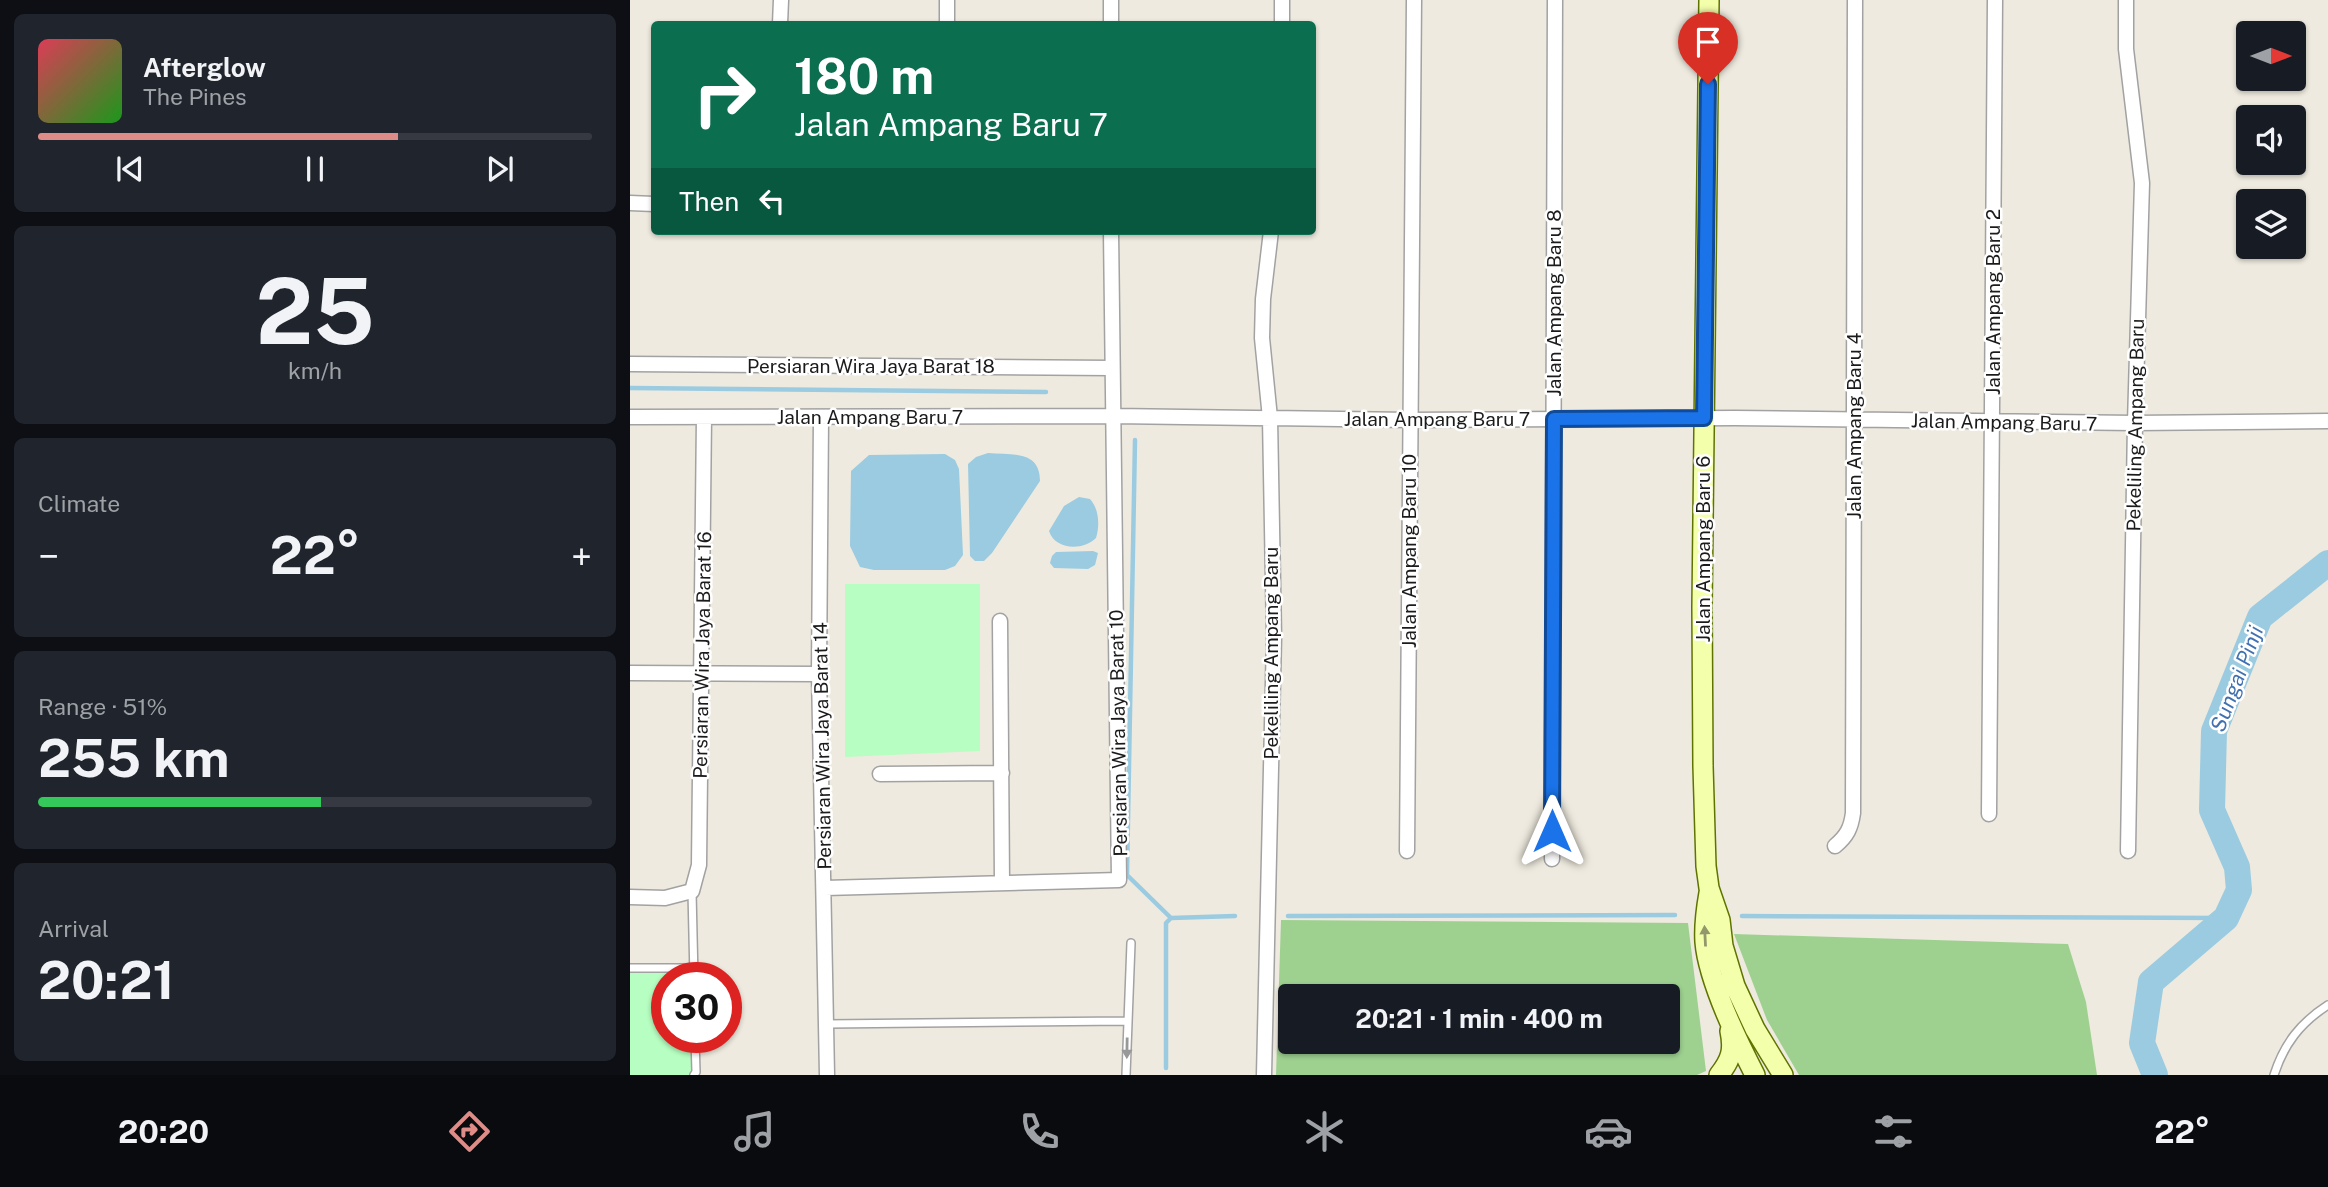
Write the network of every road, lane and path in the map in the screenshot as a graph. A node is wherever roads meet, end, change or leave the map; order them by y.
1 (780, 0) edge
2 (947, 0) edge
3 (1111, 0) edge
4 (1282, 0) edge
5 (1414, 0) edge
6 (1555, 0) edge
7 (1709, 0) edge
8 (1855, 0) edge
9 (1995, 0) edge
10 (2126, 0) edge
11 (779, 21) edge
12 (947, 21) edge
13 (1111, 21) edge
14 (1282, 21) edge
15 (630, 203) edge
16 (651, 204) edge
17 (1111, 235) edge
18 (1271, 235) edge
19 (630, 364) edge
20 (1111, 368) junction
21 (1115, 416) junction
22 (630, 417) edge
23 (704, 417) junction
24 (821, 417) junction
25 (1270, 418) junction
26 (1704, 418) junction
27 (1554, 419) junction
28 (1410, 420) junction
29 (1854, 421) junction
30 (1992, 421) junction
31 (2328, 421) edge
32 (2135, 424) junction
33 (1000, 621) dead end
34 (630, 673) edge
35 (702, 673) junction
36 (819, 674) junction
37 (880, 774) dead end
38 (1002, 774) junction
39 (1989, 814) dead end
40 (1835, 846) dead end
41 (1407, 850) dead end
42 (2128, 851) dead end
43 (1552, 859) dead end
44 (1002, 882) junction
45 (824, 888) junction
46 (1709, 888) junction
47 (692, 891) junction
48 (630, 897) edge
49 (1131, 943) dead end
50 (1723, 946) junction
51 (694, 962) edge
52 (630, 968) edge
53 (651, 968) edge
54 (2328, 1005) edge
55 (1726, 1009) junction
56 (1128, 1021) junction
57 (827, 1024) junction
58 (695, 1053) edge
59 (1756, 1074) edge
60 (694, 1075) edge
61 (827, 1075) edge
62 (1126, 1075) edge
63 (1264, 1075) edge
64 (1719, 1075) edge
65 (1783, 1075) edge
66 (2274, 1075) edge

1 - 11 street
2 - 12 street
3 - 13 street
4 - 14 street
5 - 28 street, Jalan Ampang Baru 10
6 - 27 street, Jalan Ampang Baru 8
7 - 26 main road, Jalan Ampang Baru 6
8 - 29 street, Jalan Ampang Baru 4
9 - 30 street, Jalan Ampang Baru 2
10 - 32 street, Pekeliling Ampang Baru
15 - 16 street
17 - 20 street
18 - 25 street, Pekeliling Ampang Baru
19 - 20 street, Persiaran Wira Jaya Barat 18
20 - 21 street
21 - 24 street, Jalan Ampang Baru 7
21 - 25 street, Jalan Ampang Baru 7
21 - 44 street, Persiaran Wira Jaya Barat 10
22 - 23 street, Jalan Ampang Baru 7
23 - 24 street, Jalan Ampang Baru 7
23 - 35 street, Persiaran Wira Jaya Barat 16
24 - 36 street, Persiaran Wira Jaya Barat 14
25 - 28 street, Jalan Ampang Baru 7
25 - 63 street, Pekeliling Ampang Baru
26 - 27 street, Jalan Ampang Baru 7
26 - 29 street, Jalan Ampang Baru 7
26 - 46 main road, Jalan Ampang Baru 6
27 - 28 street, Jalan Ampang Baru 7
27 - 43 street, Jalan Ampang Baru 8
28 - 41 street, Jalan Ampang Baru 10
29 - 30 street, Jalan Ampang Baru 7
29 - 40 street, Jalan Ampang Baru 4
30 - 32 street, Jalan Ampang Baru 7
30 - 39 street, Jalan Ampang Baru 2
31 - 32 street, Jalan Ampang Baru 7
32 - 42 street, Pekeliling Ampang Baru
33 - 38 street
34 - 35 street
35 - 36 street
35 - 47 street, Persiaran Wira Jaya Barat 16
36 - 45 street, Persiaran Wira Jaya Barat 14
37 - 38 street
38 - 44 street
44 - 45 street, Persiaran Wira Jaya Barat 10
45 - 57 street, Persiaran Wira Jaya Barat 14
46 - 50 main road, Jalan Ampang Baru 6
55 -> 46 main road, Jalan Ampang Baru 6
47 - 48 street
47 - 51 lane
49 - 56 lane
50 - 59 main road
50 - 65 main road, Jalan Ampang Baru 6
52 - 53 lane
54 - 66 lane
55 - 59 main road, Jalan Ampang Baru 6
55 - 64 main road
56 - 57 lane
56 -> 62 lane
57 - 61 street, Persiaran Wira Jaya Barat 14
58 - 60 lane

